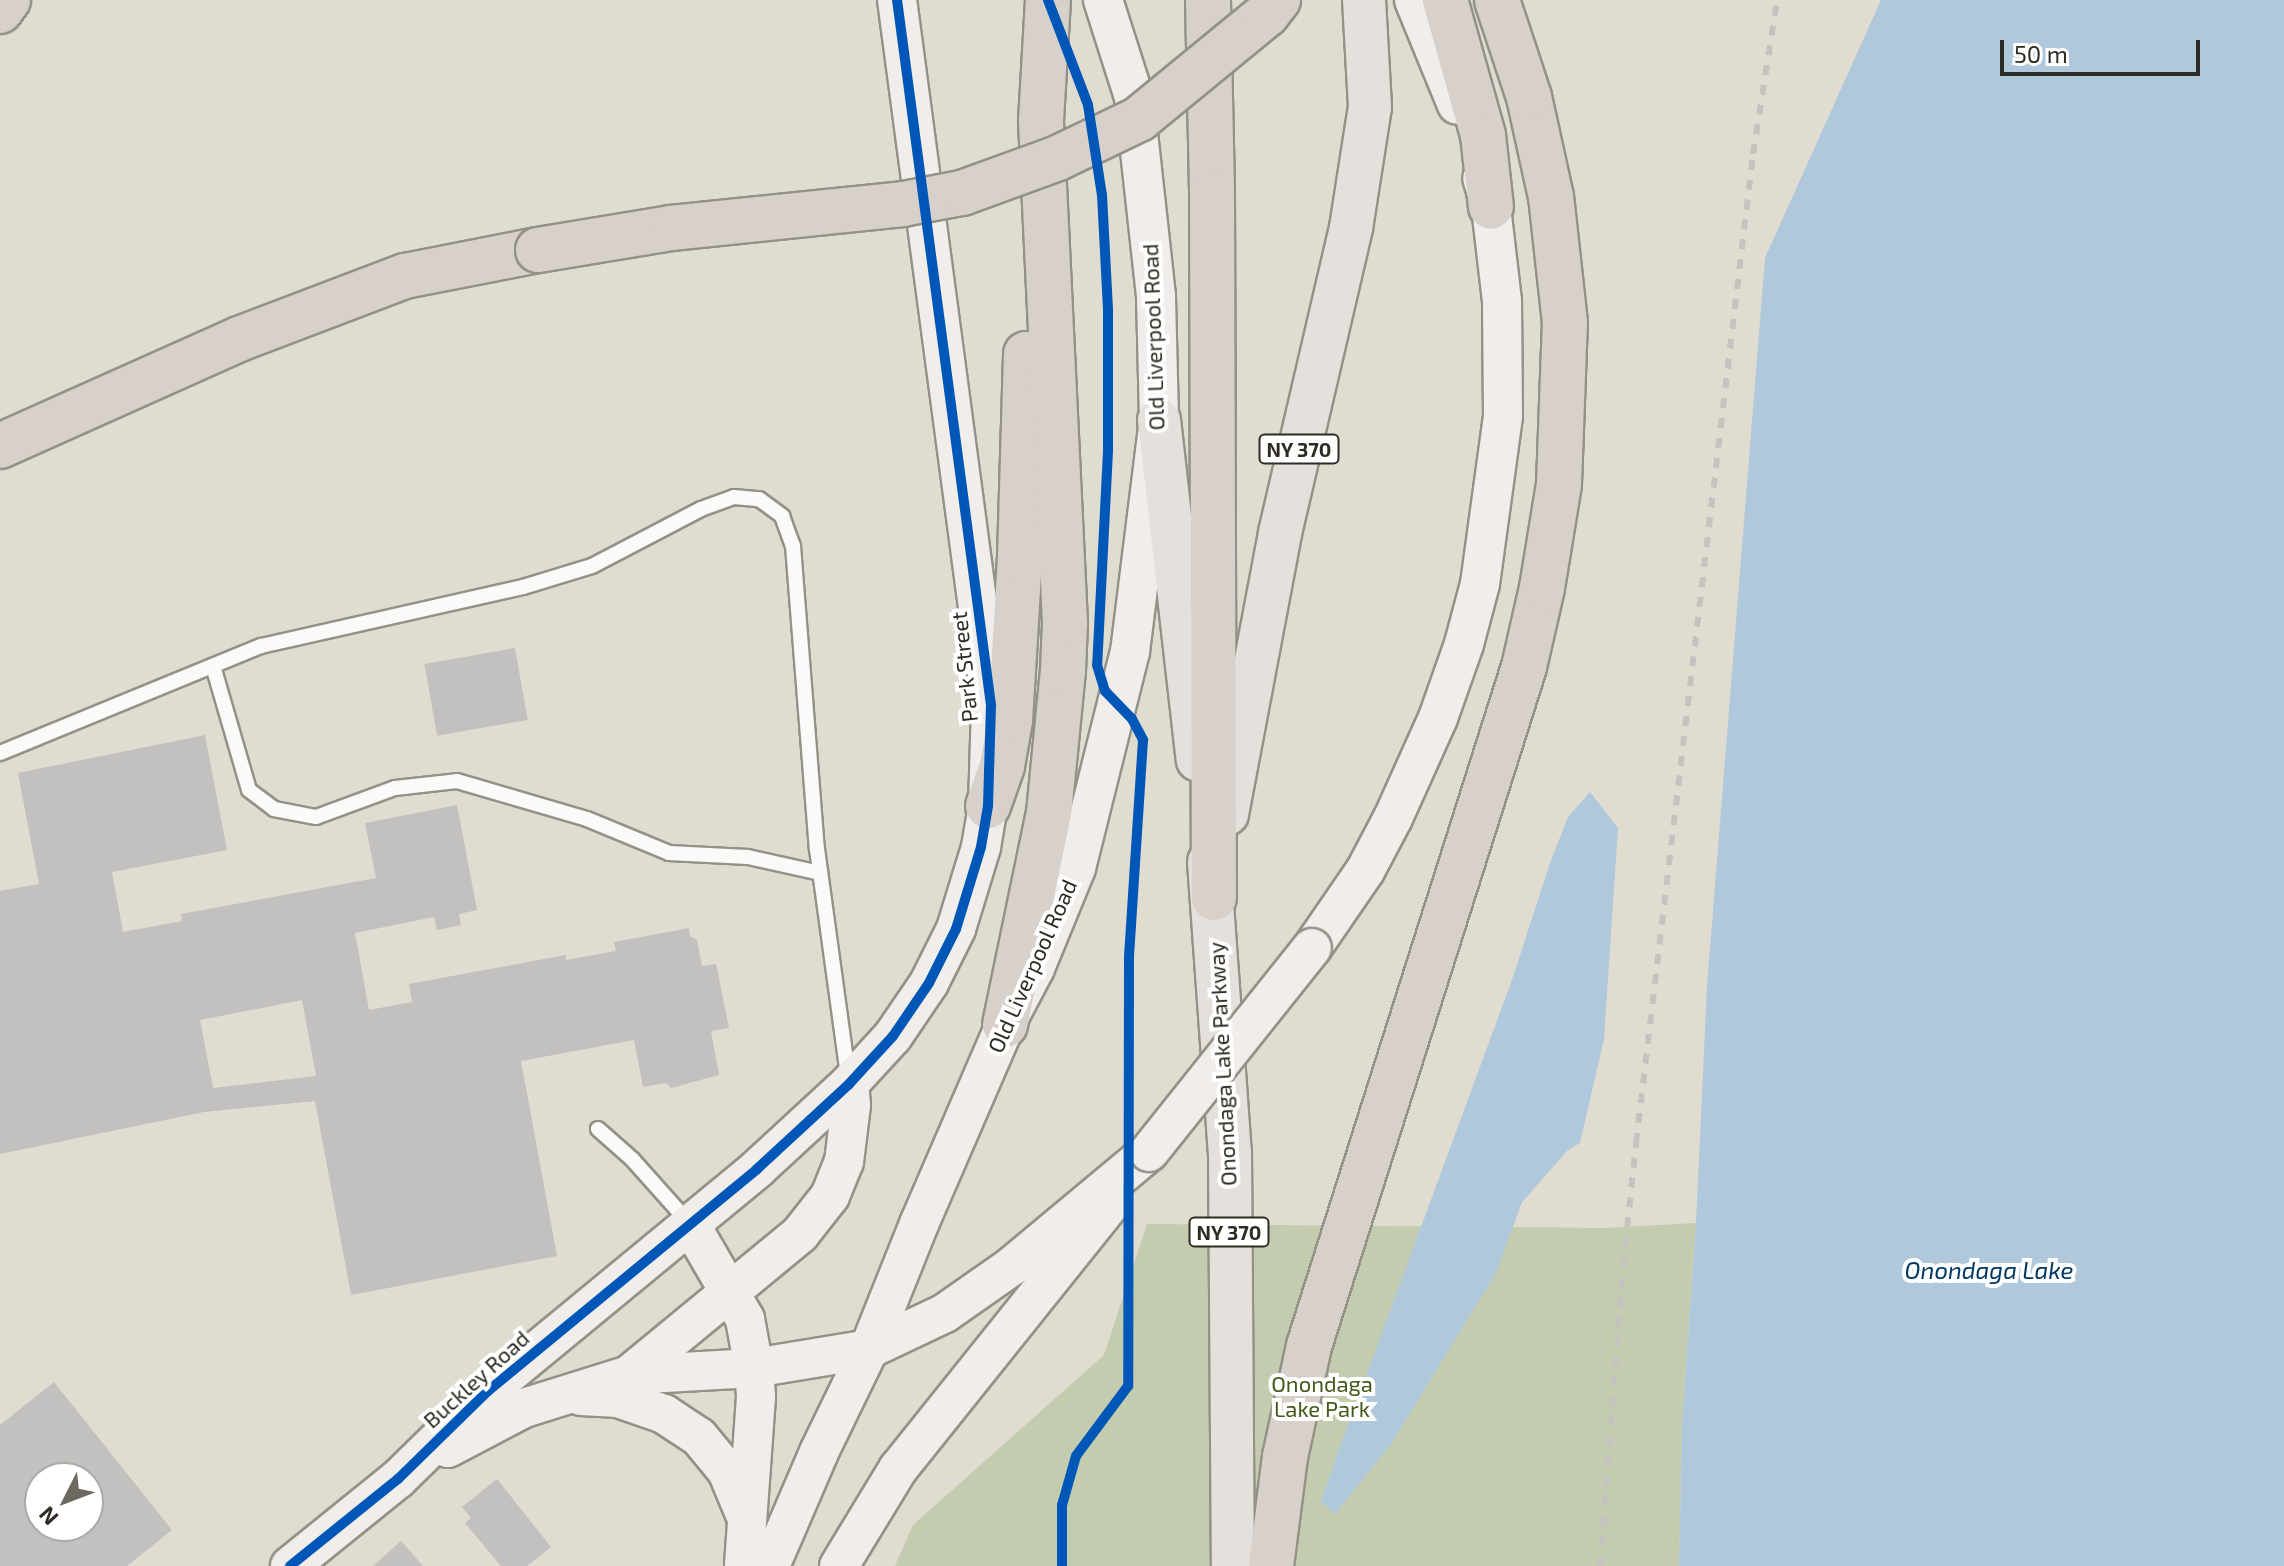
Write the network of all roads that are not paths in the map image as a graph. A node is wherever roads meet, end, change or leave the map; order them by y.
1 (8, 0) edge
2 (897, 0) edge
3 (1048, 0) edge
4 (1103, 0) edge
5 (1208, 0) edge
6 (1278, 0) edge
7 (1364, 0) edge
8 (1414, 0) edge
9 (1445, 0) edge
10 (1497, 0) edge
11 (0, 11) edge
12 (1043, 77) junction
13 (1491, 207) junction
14 (1159, 420) junction
15 (0, 446) edge
16 (213, 666) junction
17 (0, 753) edge
18 (988, 806) junction
19 (820, 873) junction
20 (1214, 898) junction
21 (1005, 1025) junction
22 (849, 1084) junction
23 (598, 1129) dead end
24 (1149, 1152) junction
25 (690, 1224) junction
26 (730, 1293) junction
27 (869, 1349) junction
28 (754, 1368) junction
29 (629, 1375) junction
30 (559, 1398) junction
31 (398, 1479) junction
32 (748, 1522) junction
33 (290, 1566) edge
34 (744, 1566) edge
35 (770, 1566) edge
36 (839, 1566) edge
37 (1233, 1566) edge
38 (1271, 1566) edge

1 - 11 highway
2 - 18 main road, Park Street
3 - 12 highway
4 - 14 main road, Old Liverpool Road / NY 370
5 - 20 highway
6 - 15 highway, bridge
7 - 20 main road, NY 370
8 - 13 main road
9 - 13 highway
10 - 38 highway
12 - 18 highway
12 - 21 highway
13 - 24 main road, bridge
14 - 20 main road, NY 370
14 - 21 main road, Old Liverpool Road
16 - 17 lane
16 - 19 lane
16 - 19 lane
18 - 22 main road, Park Street
19 - 22 lane
20 - 37 main road, Onondaga Lake Parkway / NY 370
21 - 27 main road, Old Liverpool Road
22 - 25 main road, Park Street
22 - 26 main road
23 - 25 lane
24 - 27 main road
24 - 36 main road
25 - 26 main road
25 - 31 main road, Buckley Road
26 - 28 main road
26 - 29 main road
27 - 28 main road
27 - 35 main road, Old Liverpool Road
28 - 29 main road
28 - 32 main road
29 - 30 main road
30 - 31 main road
30 - 32 main road
31 - 33 main road, Buckley Road
32 - 34 main road

